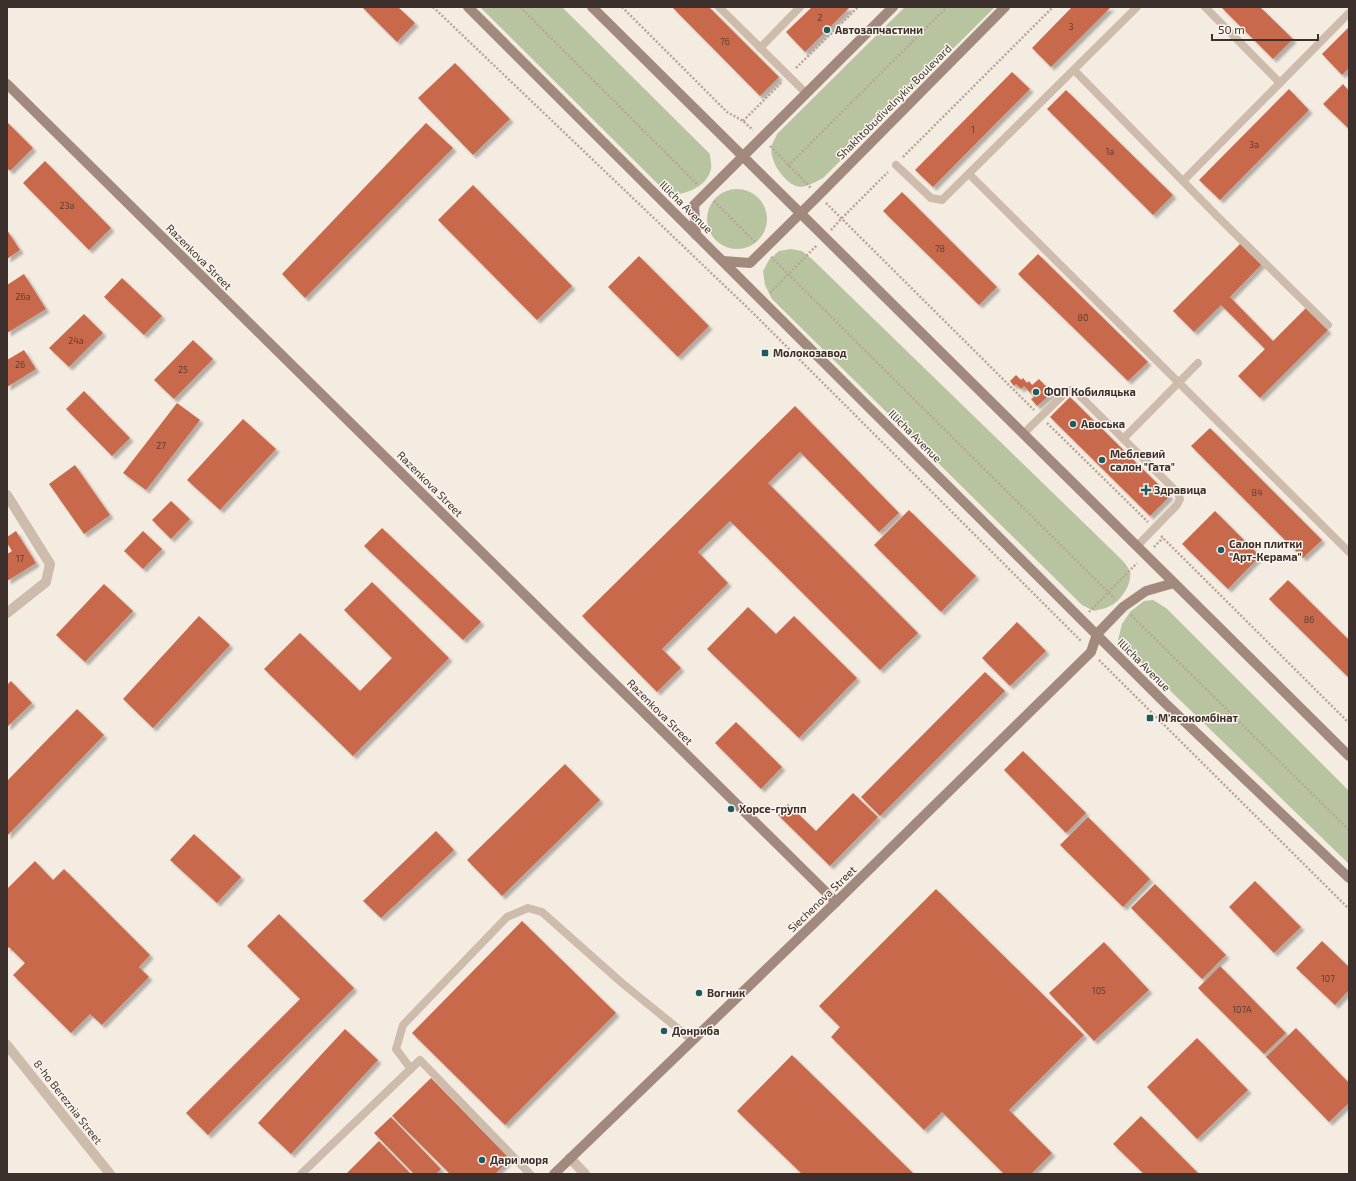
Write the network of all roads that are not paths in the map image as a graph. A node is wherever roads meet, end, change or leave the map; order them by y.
1 (468, 7) edge
2 (592, 7) edge
3 (719, 7) edge
4 (800, 7) edge
5 (893, 7) edge
6 (1005, 7) edge
7 (1137, 7) edge
8 (1205, 7) edge
9 (1349, 13) edge
10 (760, 48) junction
11 (1074, 70) junction
12 (1280, 83) junction
13 (7, 84) edge
14 (806, 93) junction
15 (743, 156) junction
16 (896, 165) road end
17 (970, 174) junction
18 (1183, 181) junction
19 (800, 213) junction
20 (696, 235) junction
21 (722, 261) junction
22 (1328, 324) dead end
23 (1198, 363) dead end
24 (1179, 382) junction
25 (1023, 434) junction
26 (1123, 439) junction
27 (7, 496) edge
28 (1137, 546) junction
29 (1349, 552) edge
30 (1174, 583) junction
31 (7, 612) edge
32 (1097, 634) junction
33 (1347, 751) edge
34 (1349, 878) edge
35 (836, 902) junction
36 (692, 1040) junction
37 (7, 1045) edge
38 (411, 1069) junction
39 (570, 1158) junction
40 (110, 1174) edge
41 (301, 1174) edge
42 (530, 1174) edge
43 (554, 1174) edge
44 (585, 1174) edge

1 - 20 main road, Illicha Avenue
2 - 15 main road
3 - 10 lane
4 - 10 lane
5 - 14 main road
6 - 19 main road, Shakhtobudivelnykiv Boulevard
7 - 11 lane
8 - 12 lane
9 - 12 lane
10 - 14 lane
11 - 17 lane
11 - 18 lane
12 - 18 lane
13 - 35 main road, Razenkova Street
14 - 15 main road
15 - 19 main road
15 - 20 main road
16 - 17 lane
17 - 24 lane
18 - 22 lane
19 - 21 main road, Shakhtobudivelnykiv Boulevard
19 - 25 main road
20 - 21 main road, Illicha Avenue
21 - 32 main road, Illicha Avenue
23 - 24 lane
24 - 26 lane
24 - 29 lane
25 - 26 lane
25 - 28 main road
26 - 28 lane
27 - 31 street
28 - 30 main road
30 - 32 main road
30 - 33 main road
32 - 34 main road, Illicha Avenue
32 - 35 main road, Siechenova Street
35 - 36 main road, Siechenova Street
36 - 38 lane
36 - 39 main road, Siechenova Street
37 - 40 street, 8-ho Bereznia Street
38 - 41 lane
38 - 42 lane
39 - 43 main road, Siechenova Street
39 - 44 street

